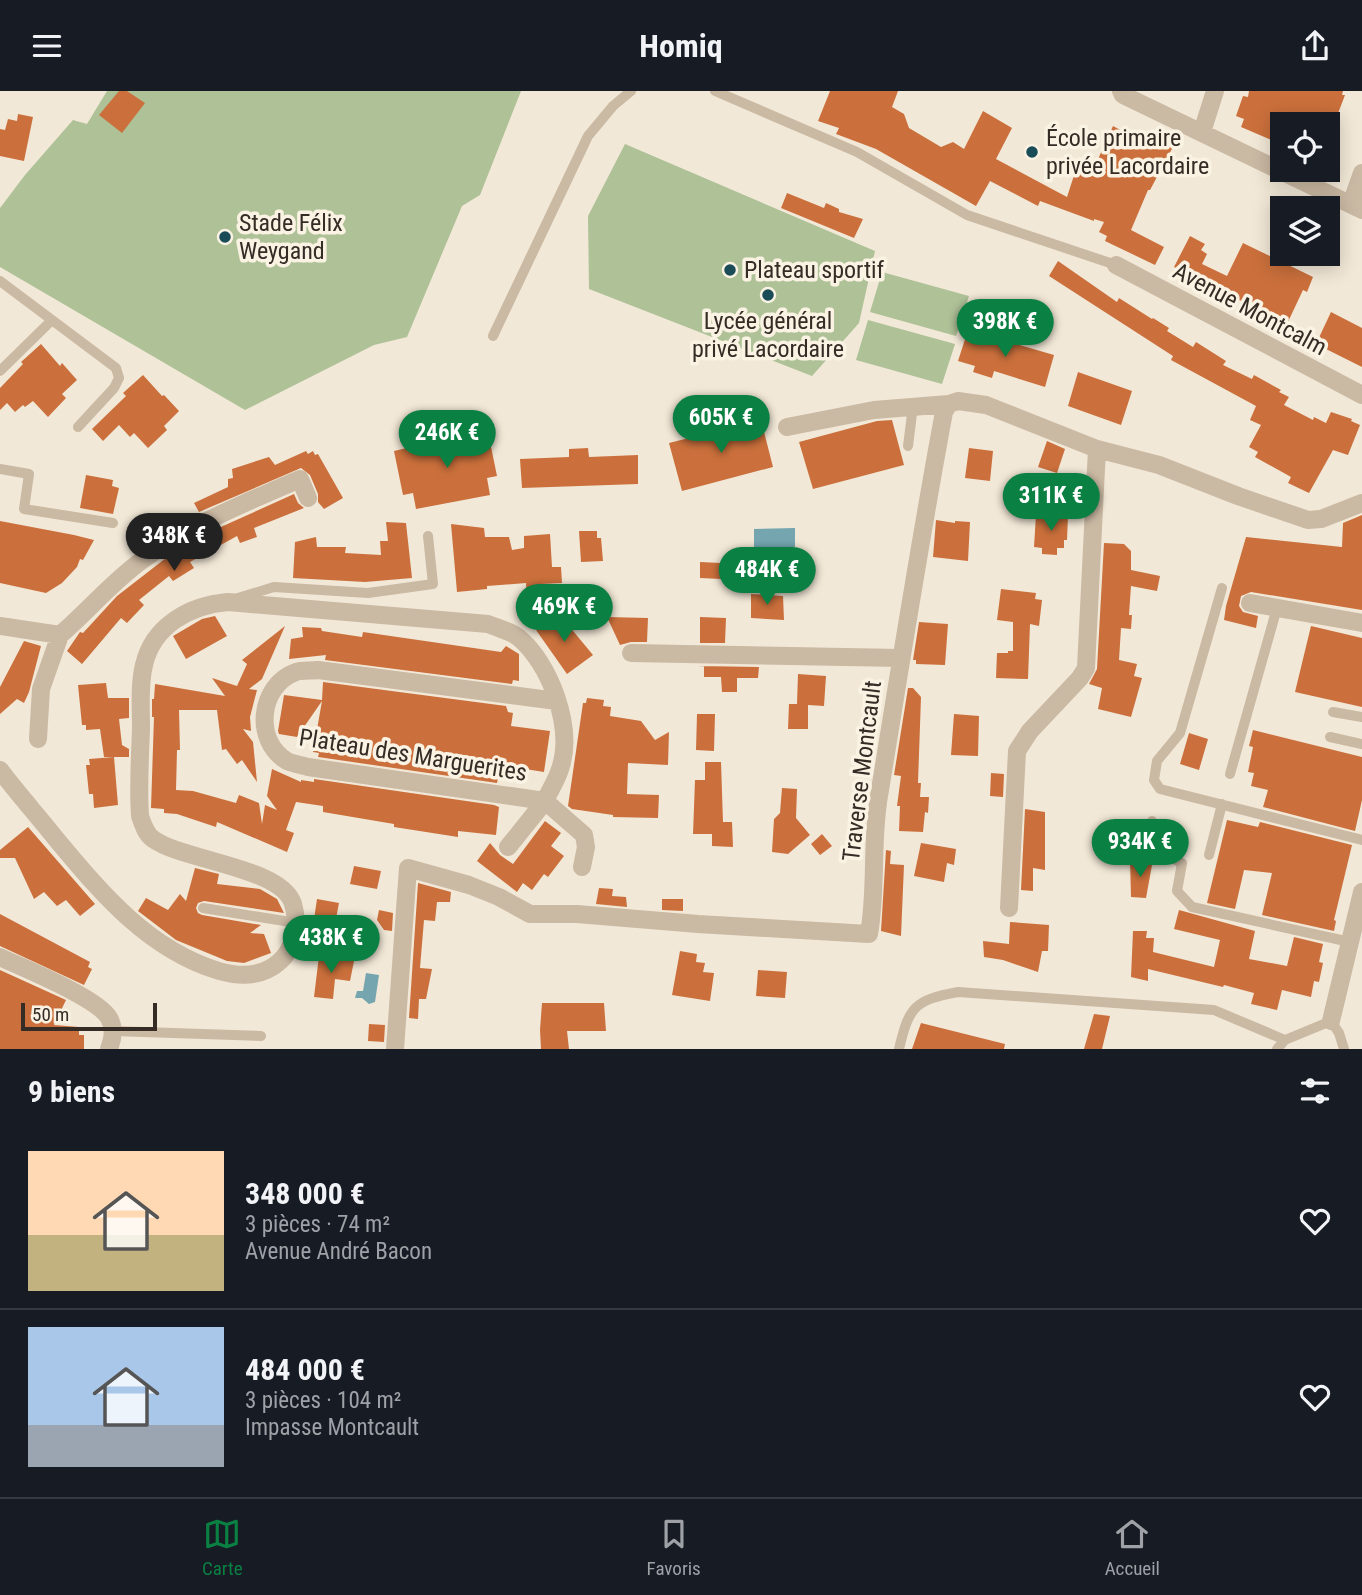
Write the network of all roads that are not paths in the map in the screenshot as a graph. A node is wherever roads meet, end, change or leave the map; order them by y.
1 (631, 91) edge
2 (715, 91) edge
3 (1121, 91) edge
4 (1215, 91) edge
5 (1202, 132) junction
6 (1362, 173) edge
7 (1357, 207) edge
8 (1116, 265) joint
9 (0, 281) edge
10 (51, 321) junction
11 (493, 336) dead end
12 (0, 371) edge
13 (1362, 395) edge
14 (949, 404) junction
15 (913, 406) junction
16 (78, 427) dead end
17 (788, 427) dead end
18 (908, 446) dead end
19 (1097, 449) junction
20 (0, 469) edge
21 (309, 498) dead end
22 (1362, 503) edge
23 (113, 523) dead end
24 (428, 536) dead end
25 (1222, 588) dead end
26 (228, 602) junction
27 (1250, 603) dead end
28 (1277, 608) junction
29 (1362, 623) edge
30 (0, 626) edge
31 (60, 635) junction
32 (631, 653) dead end
33 (901, 658) junction
34 (557, 701) junction
35 (1333, 712) dead end
36 (1362, 717) edge
37 (1330, 737) dead end
38 (38, 739) dead end
39 (1362, 744) edge
40 (0, 770) edge
41 (1230, 774) dead end
42 (0, 793) edge
43 (23, 799) junction
44 (545, 801) junction
45 (1222, 804) junction
46 (1152, 821) dead end
47 (1362, 840) edge
48 (508, 847) dead end
49 (1209, 855) dead end
50 (582, 867) dead end
51 (1362, 892) edge
52 (203, 908) dead end
53 (1009, 908) dead end
54 (297, 923) junction
55 (1350, 942) junction
56 (0, 957) edge
57 (1331, 1021) junction
58 (113, 1031) junction
59 (261, 1035) dead end
60 (1286, 1040) junction
61 (109, 1049) edge
62 (395, 1049) edge
63 (899, 1049) edge
64 (1277, 1049) edge
65 (1344, 1049) edge

1 - 11 lane
2 - 8 lane
3 - 5 street
4 - 5 street
5 - 7 street
6 - 7 street
8 - 13 street, Avenue Montcalm
9 - 10 lane
10 - 12 lane
10 - 16 lane
14 - 15 street
14 - 19 street
14 - 33 street, Traverse Montcault
15 - 17 street
15 - 18 lane
19 - 22 street
19 - 53 street
20 - 23 lane
21 - 31 street
24 - 26 lane
25 - 45 lane
26 - 34 street
26 - 54 street
27 - 28 street
28 - 29 street
28 - 41 lane
30 - 31 street
31 - 38 street
32 - 33 street
33 - 62 street, Traverse Montcault
34 - 44 street, Plateau des Marguerites
34 - 44 street, Plateau des Marguerites
35 - 36 lane
37 - 39 lane
40 - 43 street
42 - 43 street
43 - 54 street
44 - 48 street
44 - 50 street
45 - 47 lane
45 - 49 lane
46 - 55 lane
51 - 55 street
52 - 54 lane
55 - 57 street
56 - 58 street
57 - 60 lane
57 - 65 lane
58 - 59 lane
58 - 61 street
60 - 63 lane
60 - 64 lane

